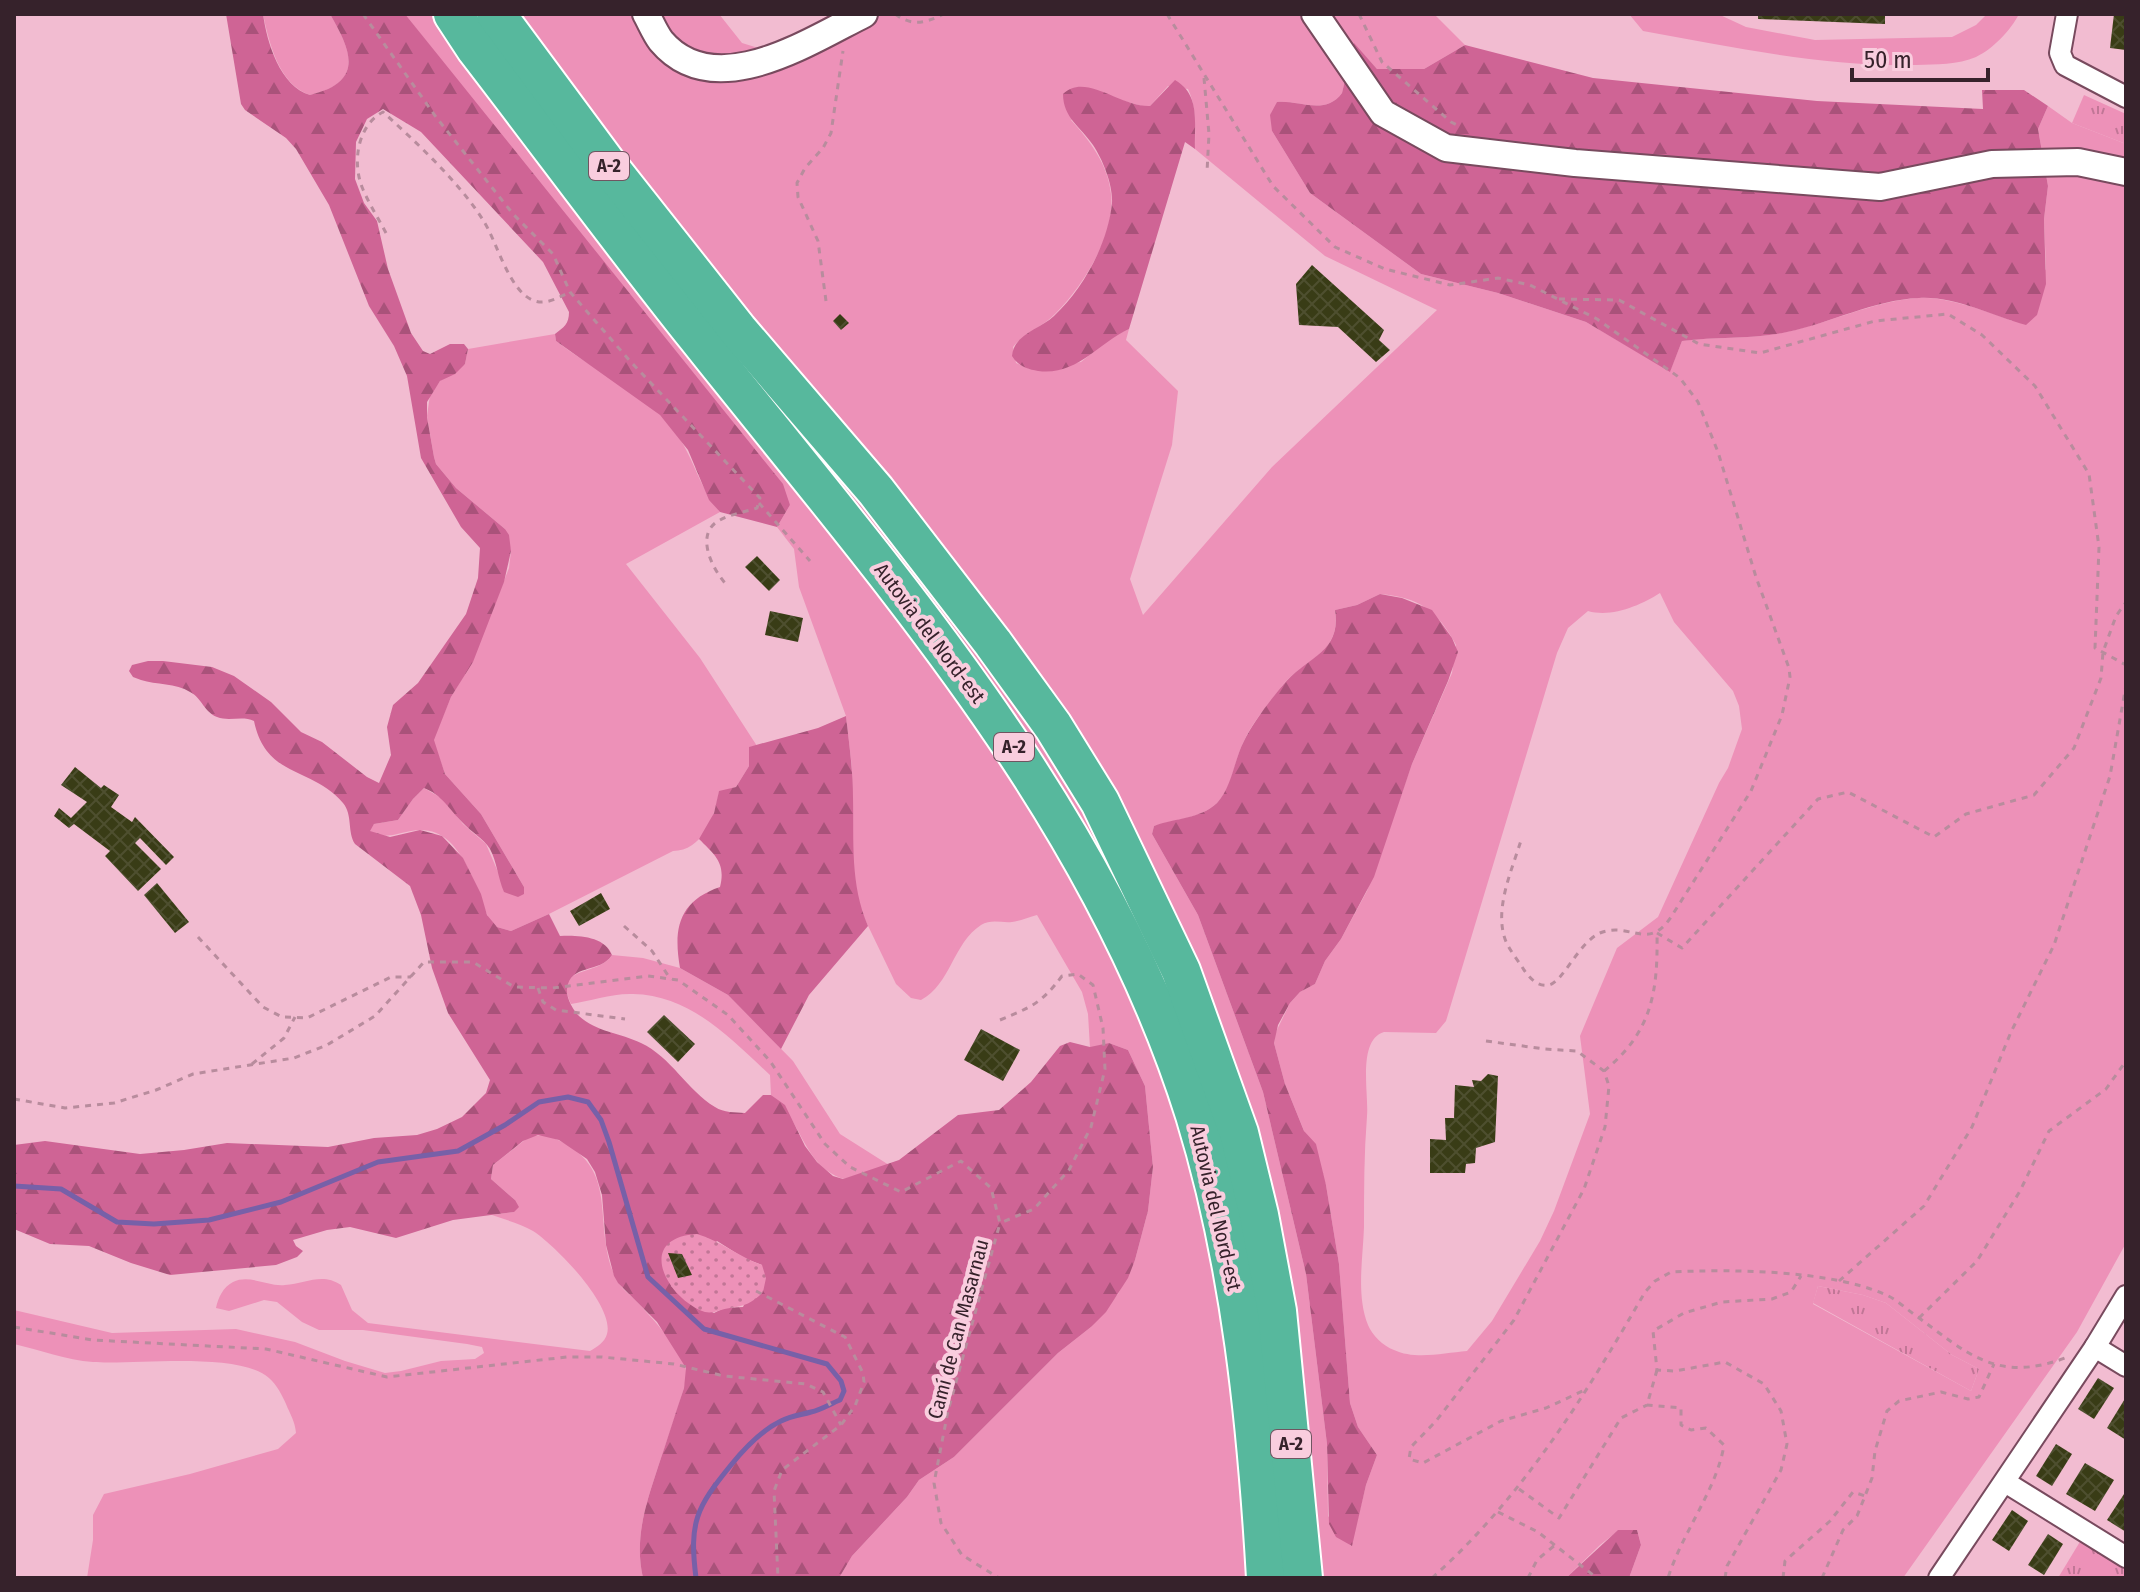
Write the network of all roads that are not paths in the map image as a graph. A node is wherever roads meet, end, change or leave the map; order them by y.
1 (453, 14) edge
2 (496, 14) edge
3 (646, 14) edge
4 (1315, 14) edge
5 (2067, 14) edge
6 (855, 19) edge
7 (2126, 97) edge
8 (2126, 172) edge
9 (2126, 1296) edge
10 (2095, 1347) junction
11 (2126, 1366) edge
12 (2005, 1482) junction
13 (2126, 1557) edge
14 (1266, 1578) edge
15 (1303, 1578) edge
16 (1939, 1578) edge

1 - 14 highway, Autovia del Nord-est / A-2
2 - 15 highway, Autovia del Nord-est / A-2
3 - 6 street
4 - 8 street
5 - 7 street
9 - 10 street
10 - 11 street
10 - 12 street
12 - 13 street
12 - 16 street

